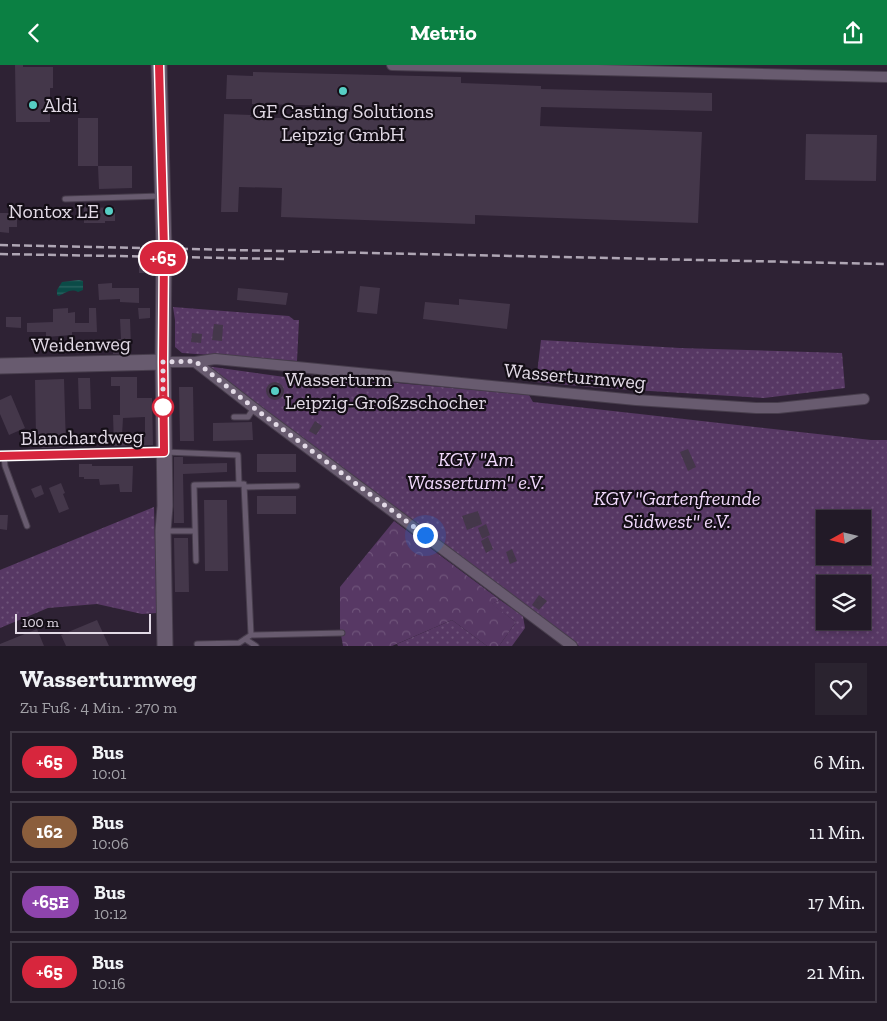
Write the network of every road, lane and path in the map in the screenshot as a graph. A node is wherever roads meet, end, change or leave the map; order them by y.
1 (159, 65) edge
2 (392, 65) edge
3 (463, 66) edge
4 (716, 69) edge
5 (746, 69) edge
6 (887, 77) edge
7 (162, 196) junction
8 (65, 199) dead end
9 (195, 361) junction
10 (163, 362) junction
11 (0, 366) edge
12 (864, 399) dead end
13 (254, 408) junction
14 (234, 417) dead end
15 (164, 452) junction
16 (2, 456) edge
17 (242, 486) junction
18 (297, 486) dead end
19 (27, 526) dead end
20 (163, 531) junction
21 (195, 531) junction
22 (196, 561) dead end
23 (342, 633) dead end
24 (251, 635) junction
25 (244, 639) junction
26 (197, 644) dead end
27 (165, 646) edge
28 (256, 646) edge
29 (572, 646) edge

1 - 7 main road
2 - 3 street
3 - 4 street
4 - 5 street
5 - 6 street
7 - 8 lane
7 - 10 main road
9 - 10 street, Wasserturmweg
9 - 12 street, Wasserturmweg
9 - 13 street
10 - 11 main road, Weidenweg
10 - 15 main road
13 - 14 lane
13 - 29 street
15 - 16 street, Blanchardweg
15 - 17 lane
15 - 20 main road
16 - 19 lane
17 - 18 lane
17 - 21 lane
17 - 24 lane
20 - 21 lane
20 - 27 main road
21 - 22 lane
23 - 24 lane
24 - 25 lane
25 - 26 lane
25 - 28 lane

